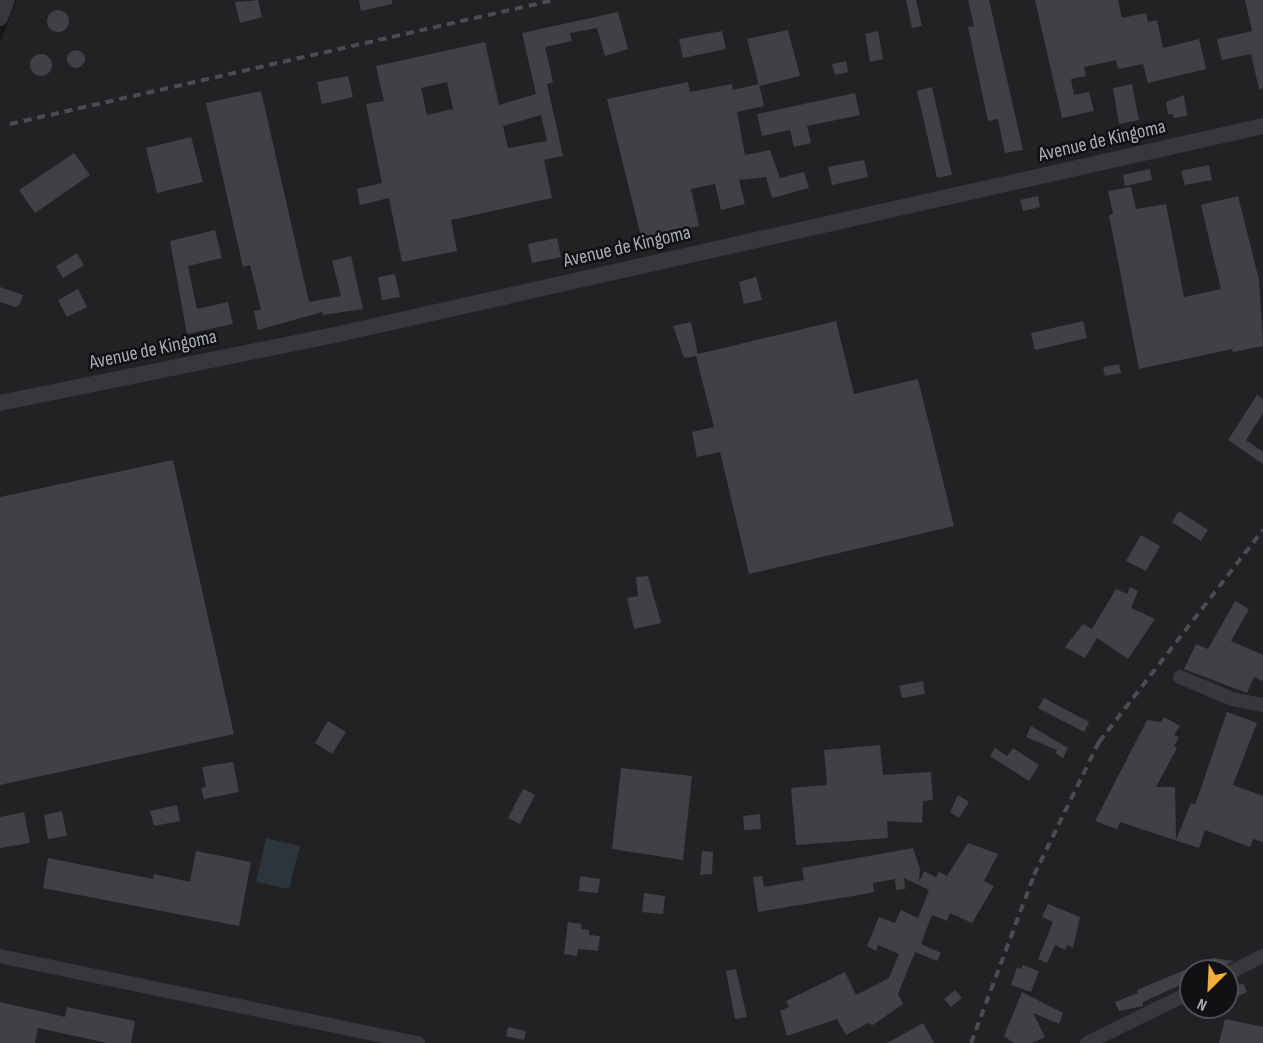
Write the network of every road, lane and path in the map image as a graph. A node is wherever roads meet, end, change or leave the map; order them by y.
1 (7, 0) edge
2 (0, 18) edge
3 (1263, 126) edge
4 (0, 404) edge
5 (1180, 677) dead end
6 (1263, 705) edge
7 (0, 956) edge
8 (1263, 956) edge
9 (1239, 968) edge
10 (1179, 998) edge
11 (418, 1043) edge
12 (1087, 1043) edge

1 - 2 street
3 - 4 street, Avenue de Kingoma
5 - 6 street
7 - 11 street
8 - 9 street
10 - 12 street

